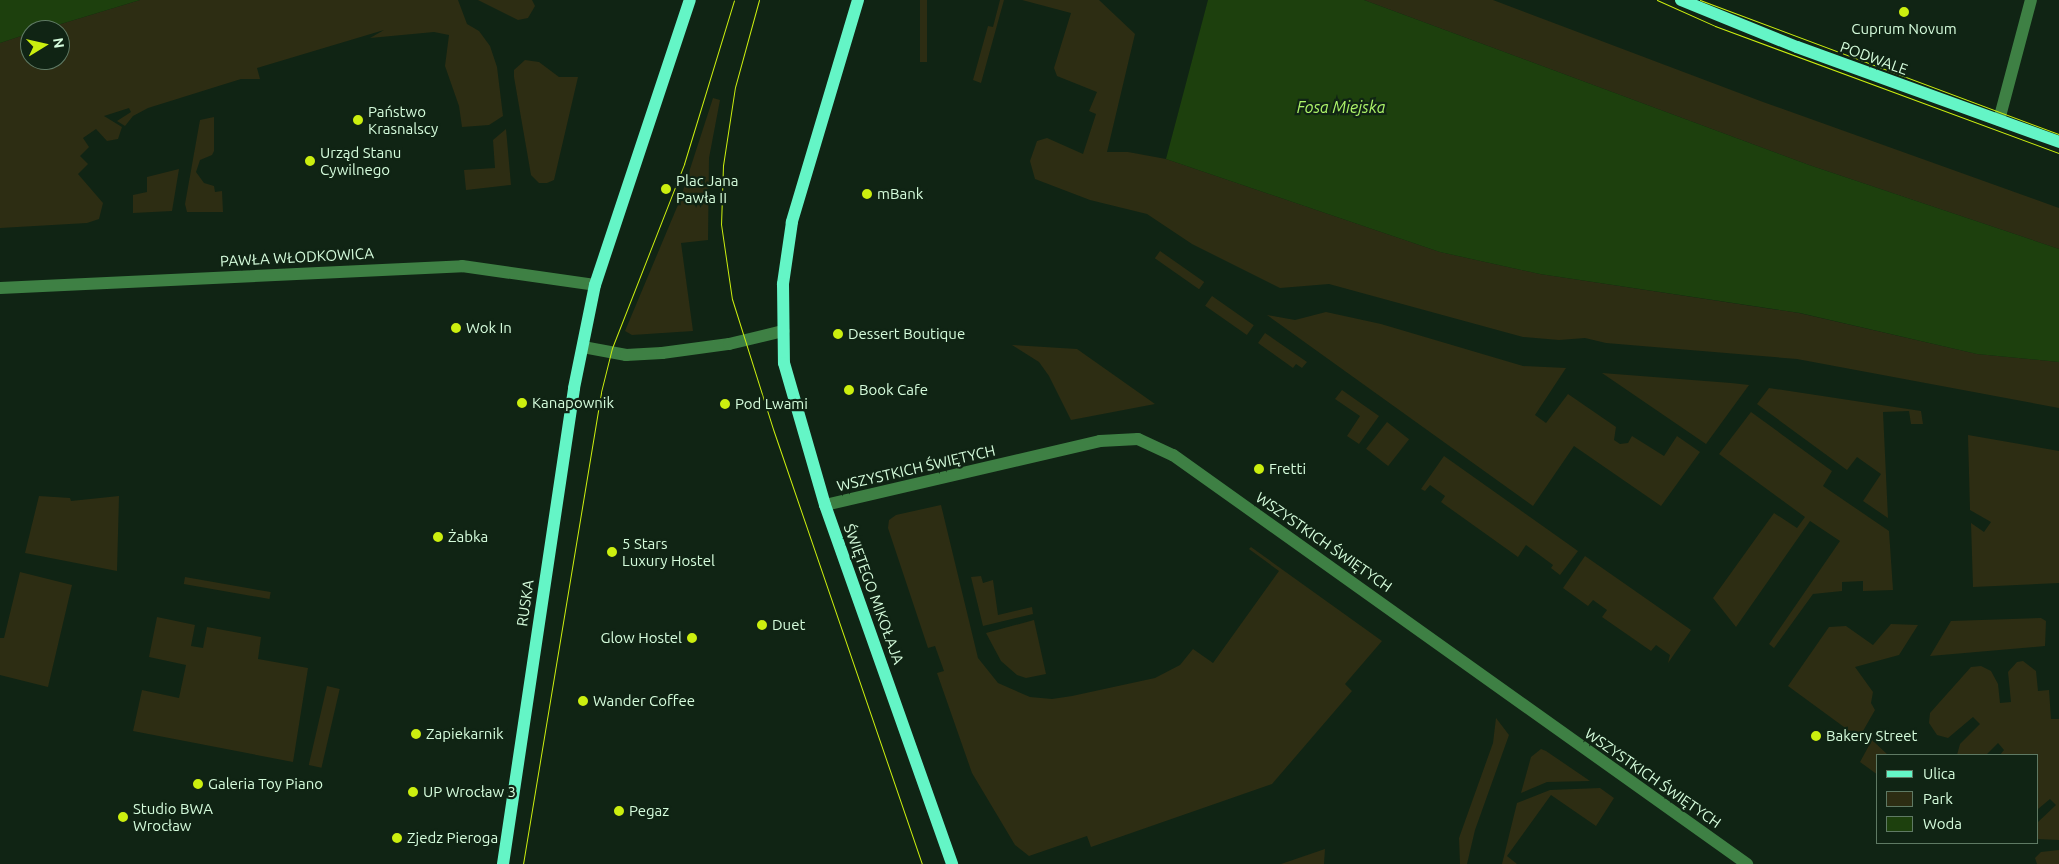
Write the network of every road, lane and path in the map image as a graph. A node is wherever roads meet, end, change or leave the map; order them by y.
1 (690, 0) edge
2 (858, 0) edge
3 (1681, 0) edge
4 (2031, 0) edge
5 (1999, 120) junction
6 (2059, 142) edge
7 (595, 285) junction
8 (0, 288) edge
9 (783, 331) junction
10 (583, 347) junction
11 (825, 505) junction
12 (503, 864) edge
13 (952, 864) edge
14 (1747, 864) edge

1 - 7 main road
2 - 9 main road
3 - 5 main road, PODWALE
4 - 5 street
5 - 6 main road, PODWALE
7 - 8 street, PAWŁA WŁODKOWICA
7 - 10 main road
9 - 10 street
9 - 11 main road, ŚWIĘTEGO MIKOŁAJA
10 - 12 main road, RUSKA
11 - 13 main road, ŚWIĘTEGO MIKOŁAJA
11 - 14 street, WSZYSTKICH ŚWIĘTYCH

